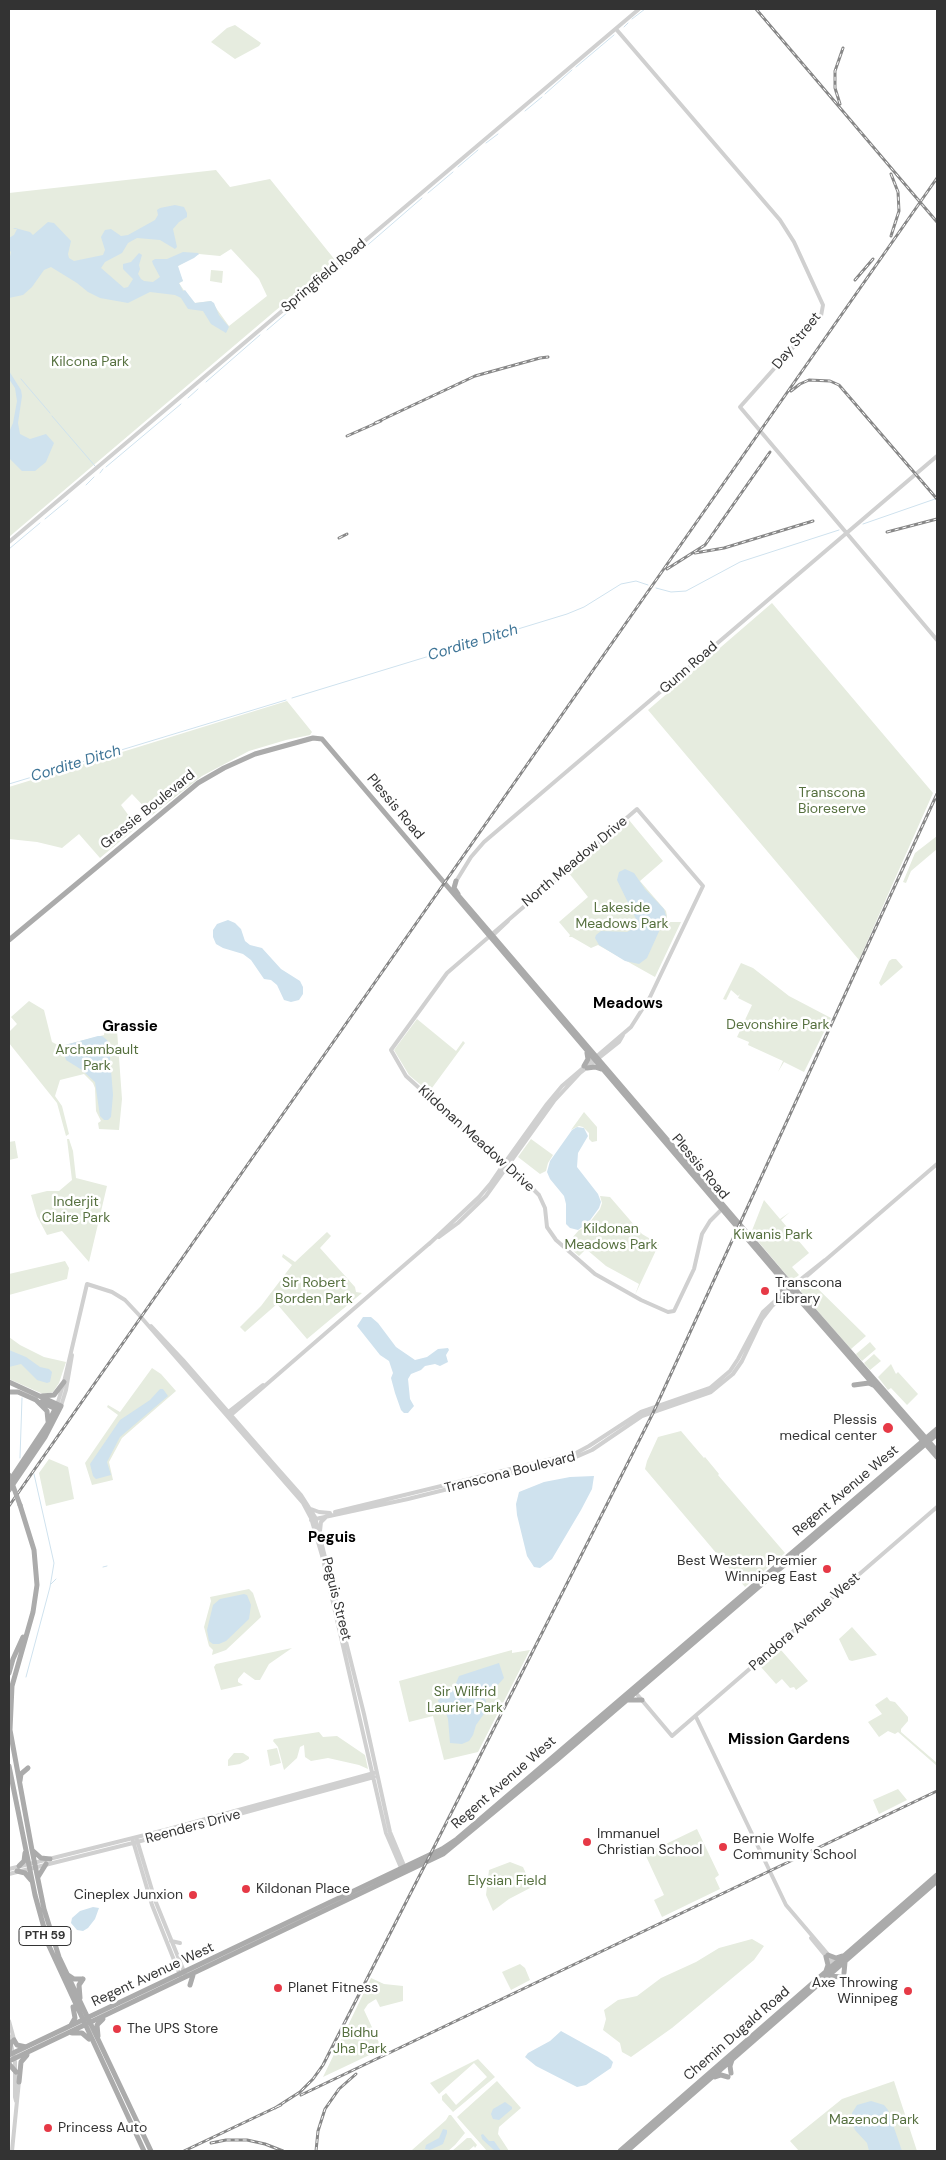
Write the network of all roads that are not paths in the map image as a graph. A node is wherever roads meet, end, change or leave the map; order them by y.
1 (639, 9) edge
2 (616, 29) junction
3 (937, 456) edge
4 (847, 533) junction
5 (9, 542) edge
6 (937, 640) edge
7 (322, 739) joint
8 (456, 881) junction
9 (450, 889) junction
10 (458, 894) junction
11 (490, 936) junction
12 (9, 940) edge
13 (586, 1050) junction
14 (596, 1059) junction
15 (585, 1067) junction
16 (602, 1070) junction
17 (937, 1164) edge
18 (506, 1165) junction
19 (723, 1208) junction
20 (779, 1278) junction
21 (791, 1288) junction
22 (783, 1295) junction
23 (796, 1296) junction
24 (72, 1346) junction
25 (860, 1368) junction
26 (9, 1382) edge
27 (64, 1382) junction
28 (873, 1384) junction
29 (9, 1392) edge
30 (36, 1398) junction
31 (58, 1408) junction
32 (228, 1414) junction
33 (48, 1425) junction
34 (937, 1429) edge
35 (916, 1434) junction
36 (937, 1434) edge
37 (926, 1441) junction
38 (915, 1450) junction
39 (936, 1453) edge
40 (9, 1475) edge
41 (9, 1482) edge
42 (9, 1490) edge
43 (937, 1507) edge
44 (309, 1508) junction
45 (329, 1515) junction
46 (313, 1518) junction
47 (320, 1535) junction
48 (30, 1623) junction
49 (9, 1673) edge
50 (633, 1690) junction
51 (625, 1700) junction
52 (642, 1700) junction
53 (696, 1716) junction
54 (13, 1756) junction
55 (9, 1766) edge
56 (375, 1775) junction
57 (519, 1785) junction
58 (9, 1786) edge
59 (20, 1792) junction
60 (518, 1793) junction
61 (15, 1797) junction
62 (475, 1826) junction
63 (135, 1840) junction
64 (126, 1844) junction
65 (25, 1848) junction
66 (135, 1848) junction
67 (32, 1850) junction
68 (94, 1850) junction
69 (50, 1858) junction
70 (46, 1864) junction
71 (32, 1865) junction
72 (13, 1870) edge
73 (404, 1871) junction
74 (937, 1875) edge
75 (37, 1878) junction
76 (32, 1881) junction
77 (937, 1881) edge
78 (153, 1901) junction
79 (296, 1923) junction
80 (283, 1927) junction
81 (164, 1932) junction
82 (170, 1940) junction
83 (258, 1940) junction
84 (174, 1950) junction
85 (827, 1956) junction
86 (846, 1958) junction
87 (836, 1966) junction
88 (67, 1974) junction
89 (193, 1974) junction
90 (826, 1974) junction
91 (183, 1976) junction
92 (190, 1984) dead end
93 (148, 1993) junction
94 (72, 1999) junction
95 (81, 2004) junction
96 (99, 2012) junction
97 (105, 2016) junction
98 (9, 2021) edge
99 (86, 2022) junction
100 (69, 2027) junction
101 (69, 2034) junction
102 (9, 2036) edge
103 (12, 2041) junction
104 (95, 2042) junction
105 (28, 2049) junction
106 (14, 2055) edge
107 (732, 2060) junction
108 (9, 2063) edge
109 (16, 2072) junction
110 (710, 2079) junction
111 (19, 2082) junction
112 (17, 2090) junction
113 (12, 2151) edge
114 (144, 2151) edge
115 (151, 2151) edge
116 (620, 2151) edge
117 (627, 2151) edge

1 - 2 street, Springfield Road
2 - 4 street, Day Street
2 - 5 street, Springfield Road
3 - 4 street, Gunn Road
4 - 6 street, Day Street
4 - 8 street, Gunn Road
7 - 9 main road, Plessis Road
7 - 12 main road, Grassie Boulevard
8 - 9 street, Gunn Road
8 - 10 main road
9 - 10 main road, Plessis Road
9 - 11 main road, Plessis Road
10 - 11 main road, Plessis Road
11 - 13 main road, Plessis Road
11 - 14 main road, Plessis Road
11 - 14 street, North Meadow Drive
11 - 18 street, Kildonan Meadow Drive
13 - 14 main road, Plessis Road
13 - 15 main road
14 - 15 street
14 - 16 main road, Plessis Road
14 - 19 main road, Plessis Road
15 - 16 main road
15 - 18 street
16 - 19 main road, Plessis Road
17 - 21 street, Transcona Boulevard
18 - 19 street, Kildonan Meadow Drive
18 - 32 street
19 - 20 main road, Plessis Road
19 - 21 main road, Plessis Road
20 - 21 main road, Plessis Road
20 - 22 main road
21 - 22 street, Transcona Boulevard
21 - 23 main road, Plessis Road
21 - 37 main road, Plessis Road
22 - 23 main road
22 - 45 street, Transcona Boulevard
23 - 25 main road, Plessis Road
24 - 27 street
24 - 31 street
24 - 32 street, Peguis Street
25 - 28 main road, Plessis Road
25 - 28 main road
26 - 30 main road
27 - 30 main road
27 - 31 street
28 - 35 main road, Plessis Road
29 - 30 main road
30 - 31 main road
30 - 33 main road
31 - 33 main road
31 - 42 main road
32 - 44 street, Peguis Street
32 - 46 street, Peguis Street
33 - 41 main road
34 - 37 main road, Regent Avenue West
35 - 37 main road, Plessis Road
35 - 38 main road
36 - 37 main road, Regent Avenue West
37 - 38 main road, Regent Avenue West
37 - 39 main road, Plessis Road
38 - 39 main road
38 - 50 main road, Regent Avenue West
40 - 48 main road, PTH 59, bridge
43 - 53 street, Pandora Avenue West
44 - 45 street
44 - 46 street, Peguis Street
45 - 46 street, Transcona Boulevard
45 - 47 street
46 - 47 street, Peguis Street
46 - 56 street, Peguis Street
47 - 56 street, Peguis Street
48 - 49 main road, PTH 59
48 - 54 main road, PTH 59
50 - 51 main road, Regent Avenue West
50 - 52 street
50 - 57 main road, Regent Avenue West
51 - 52 main road
51 - 60 main road, Regent Avenue West
52 - 53 street, Pandora Avenue West
53 - 85 street
54 - 59 main road, PTH 59
54 - 59 main road
55 - 61 main road, PTH 59
56 - 63 street, Reenders Drive
56 - 73 street, Peguis Street
57 - 60 main road
57 - 62 main road, Regent Avenue West
58 - 61 main road
59 - 67 main road, PTH 59
60 - 62 main road, Regent Avenue West
61 - 65 main road, PTH 59
62 - 73 main road, Regent Avenue West
63 - 64 street, Reenders Drive
63 - 66 street
63 - 68 street, Reenders Drive
63 - 78 street
64 - 66 street
64 - 68 street, Reenders Drive
65 - 71 main road, PTH 59
65 - 72 main road
66 - 78 street
67 - 69 main road
67 - 71 main road, PTH 59
68 - 69 street, Reenders Drive
68 - 70 street, Reenders Drive
69 - 71 street, Reenders Drive
70 - 71 street, Reenders Drive
70 - 75 main road
71 - 72 street, Reenders Drive
71 - 75 main road, PTH 59
71 - 76 main road, PTH 59
72 - 76 main road
73 - 79 main road, Regent Avenue West
74 - 86 main road, Chemin Dugald Road
75 - 88 main road, PTH 59
76 - 94 main road, PTH 59
77 - 86 main road, Chemin Dugald Road
78 - 81 street
79 - 80 main road, Regent Avenue West
79 - 80 main road, Regent Avenue West
80 - 83 main road, Regent Avenue West
80 - 83 main road, Regent Avenue West
81 - 82 street
81 - 91 street
82 - 84 street
82 - 84 street
83 - 89 main road, Regent Avenue West
83 - 91 main road, Regent Avenue West
84 - 91 street
85 - 86 main road
85 - 87 street
85 - 90 main road
86 - 87 main road, Chemin Dugald Road
86 - 90 main road
87 - 90 main road, Chemin Dugald Road
88 - 95 main road, PTH 59
88 - 95 main road
89 - 91 main road, Regent Avenue West
89 - 92 main road
90 - 107 main road, Chemin Dugald Road
90 - 116 main road, Chemin Dugald Road
91 - 93 main road, Regent Avenue West
93 - 96 main road, Regent Avenue West
93 - 97 main road, Regent Avenue West
94 - 99 main road, PTH 59
94 - 100 main road
95 - 96 main road
95 - 99 main road, PTH 59
96 - 99 main road, Regent Avenue West
97 - 99 main road, Regent Avenue West
97 - 104 main road
98 - 103 street
99 - 100 main road, Regent Avenue West
99 - 101 main road, Regent Avenue West
99 - 104 main road, PTH 59
100 - 105 main road, Regent Avenue West
101 - 104 main road
101 - 105 main road, Regent Avenue West
102 - 103 street
103 - 105 main road
103 - 106 main road
103 - 106 street
104 - 114 main road, PTH 59
104 - 115 main road, PTH 59
105 - 106 main road, Regent Avenue West
105 - 111 main road
106 - 108 main road, Regent Avenue West
106 - 109 street
106 - 111 street
107 - 110 main road, Chemin Dugald Road
107 - 110 main road
108 - 109 main road
109 - 112 street
110 - 117 main road, Chemin Dugald Road
111 - 112 street
112 - 113 street

